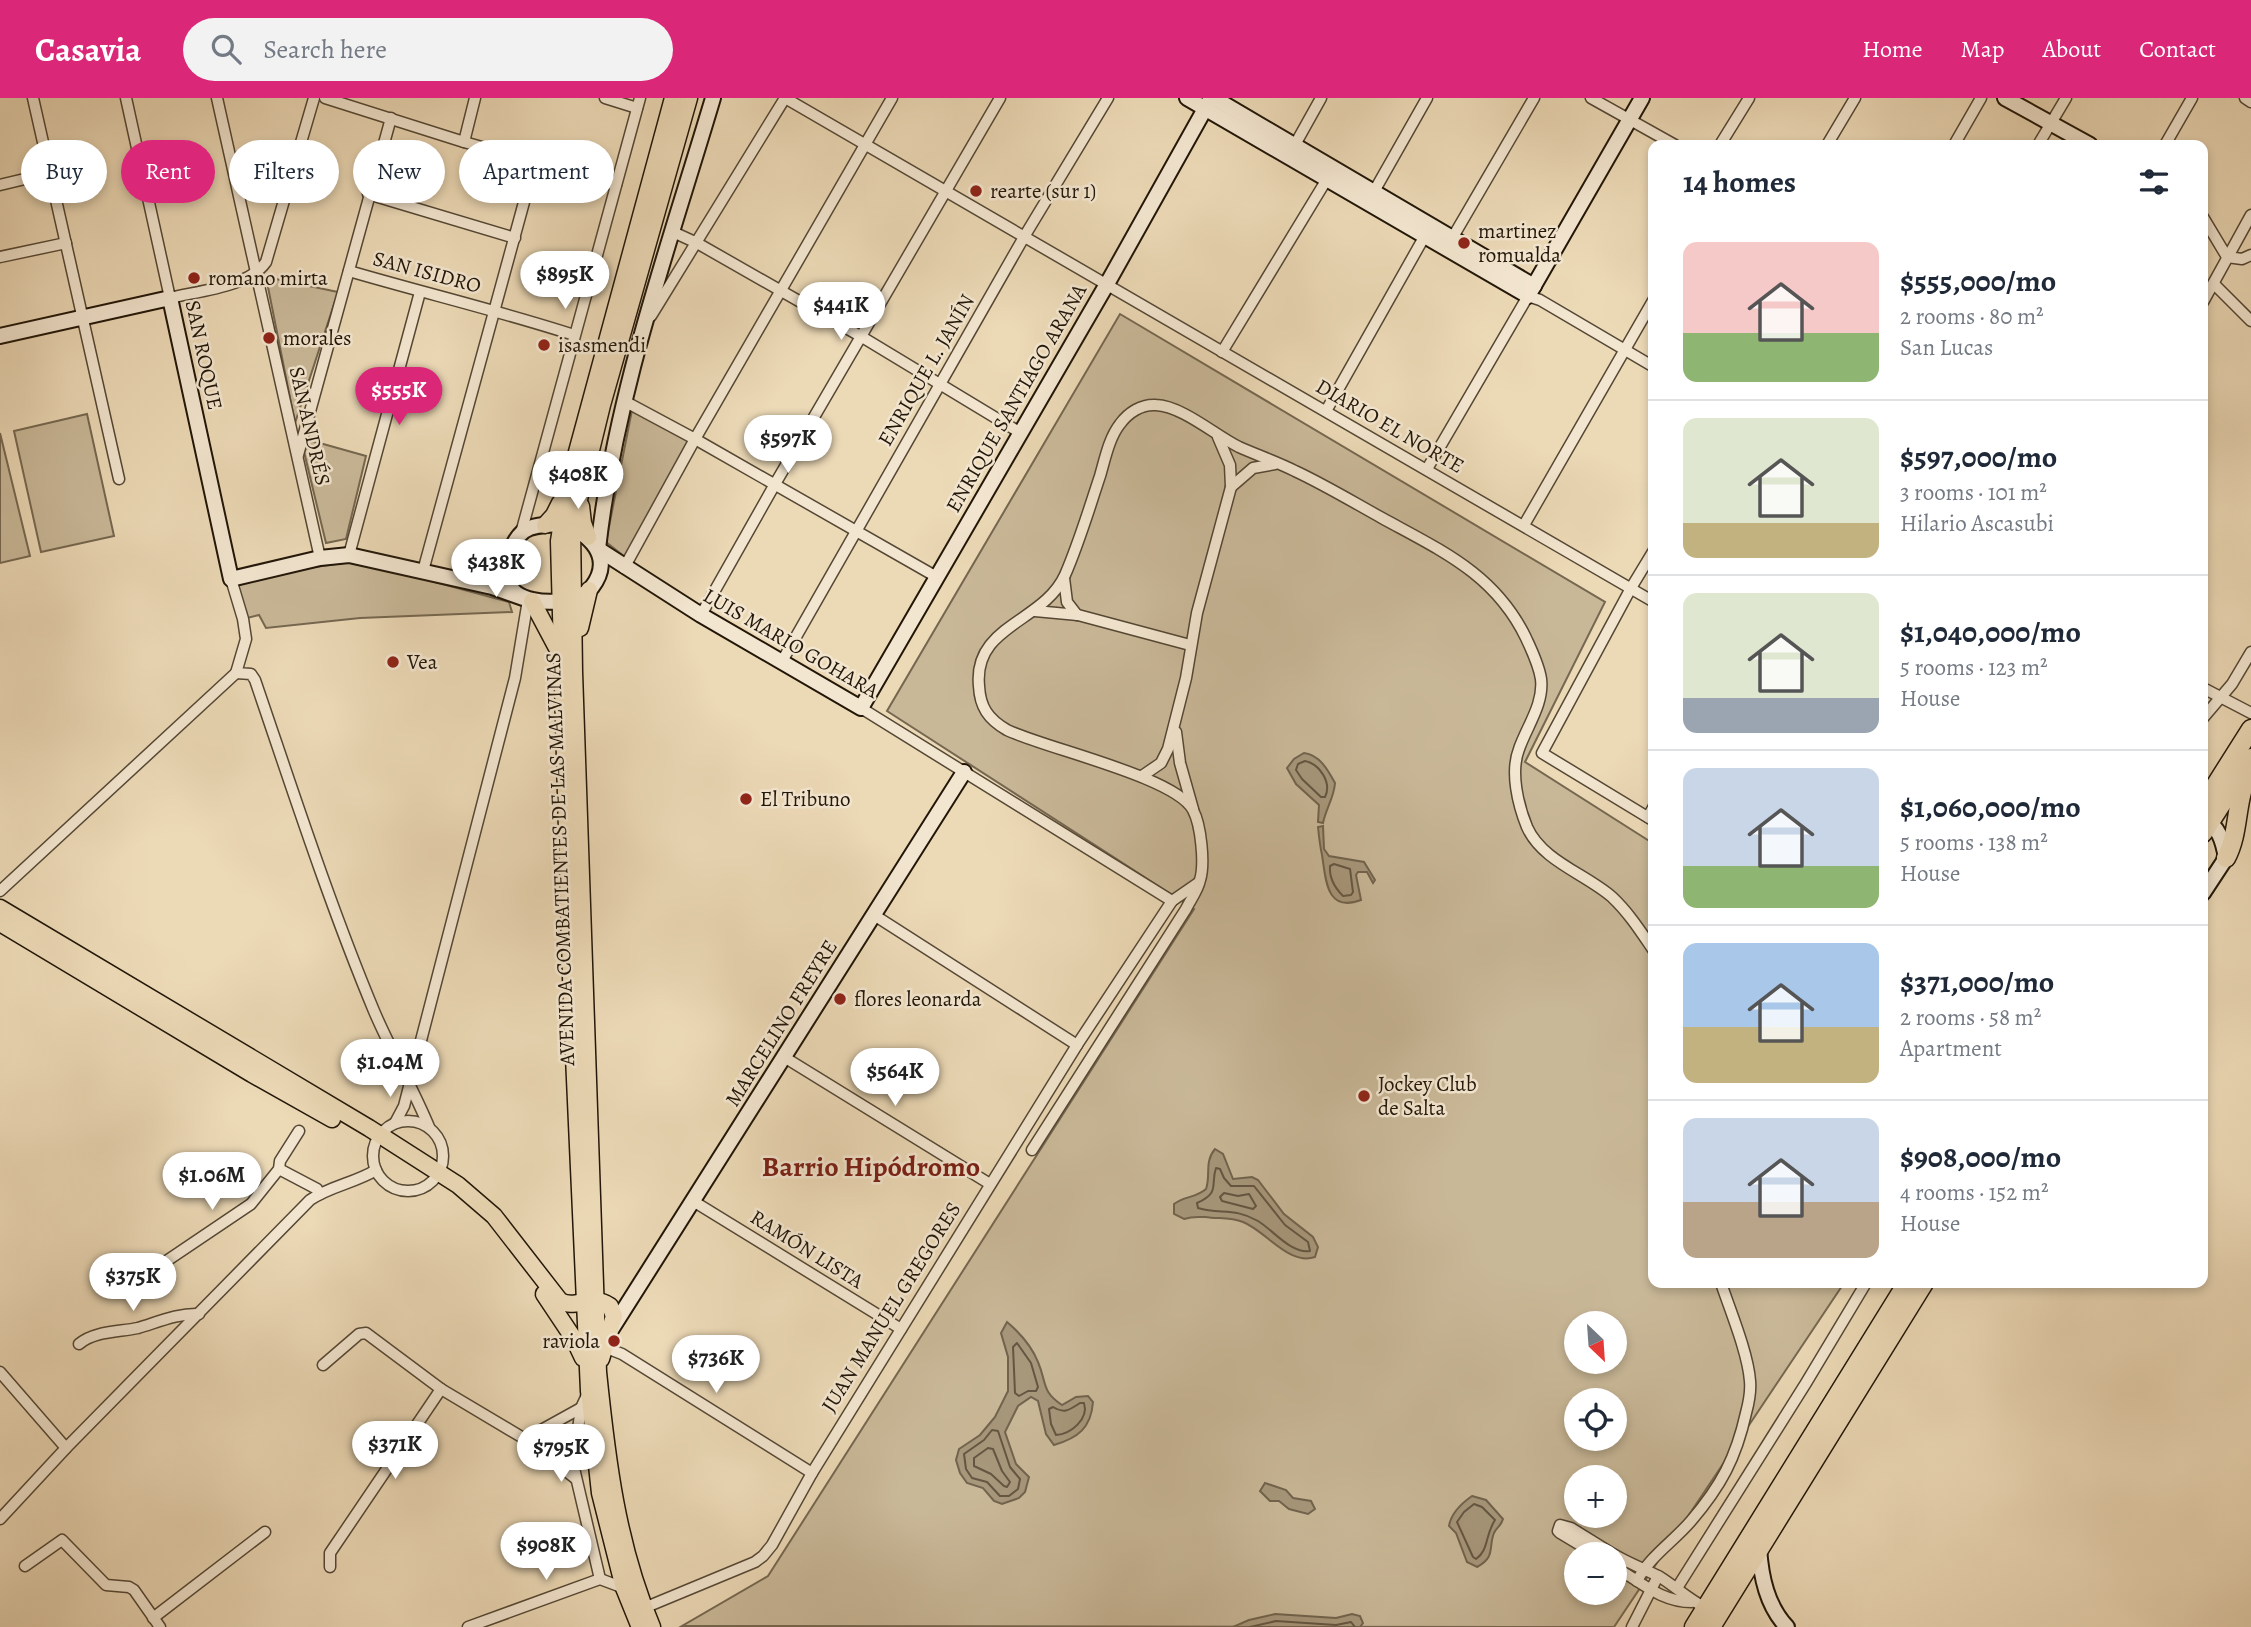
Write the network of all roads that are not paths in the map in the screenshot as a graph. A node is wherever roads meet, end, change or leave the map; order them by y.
1 (33, 98) edge
2 (126, 98) edge
3 (217, 98) edge
4 (314, 98) edge
5 (325, 98) edge
6 (475, 98) edge
7 (605, 98) edge
8 (673, 98) edge
9 (689, 98) edge
10 (713, 98) edge
11 (785, 98) edge
12 (892, 98) edge
13 (1000, 98) edge
14 (1108, 98) edge
15 (1187, 98) edge
16 (1321, 98) edge
17 (1427, 98) edge
18 (1534, 98) edge
19 (1591, 98) edge
20 (1642, 98) edge
21 (1749, 98) edge
22 (1855, 98) edge
23 (1981, 98) edge
24 (2005, 98) edge
25 (2066, 98) edge
26 (2192, 98) edge
27 (2245, 98) edge
28 (1211, 102) edge
29 (2251, 102) edge
30 (638, 103) edge
31 (391, 118) junction
32 (1629, 120) junction
33 (2051, 123) junction
34 (43, 140) edge
35 (384, 140) edge
36 (459, 140) edge
37 (464, 140) edge
38 (1666, 140) edge
39 (1723, 140) edge
40 (1830, 140) edge
41 (1957, 140) edge
42 (2041, 140) edge
43 (2081, 140) edge
44 (2168, 140) edge
45 (864, 145) junction
46 (1292, 151) junction
47 (1327, 179) junction
48 (21, 180) edge
49 (0, 185) edge
50 (616, 185) joint
51 (944, 191) junction
52 (1370, 197) junction
53 (57, 203) edge
54 (366, 203) edge
55 (398, 203) edge
56 (524, 203) edge
57 (2251, 215) edge
58 (2208, 225) edge
59 (1428, 231) junction
60 (673, 232) junction
61 (1024, 237) junction
62 (515, 238) junction
63 (66, 243) junction
64 (697, 243) junction
65 (1450, 243) junction
66 (2251, 255) edge
67 (0, 257) edge
68 (2227, 257) junction
69 (349, 271) junction
70 (256, 273) junction
71 (1107, 284) junction
72 (2214, 284) junction
73 (781, 290) junction
74 (420, 292) junction
75 (1534, 294) junction
76 (2208, 294) edge
77 (170, 298) junction
78 (1648, 309) edge
79 (496, 310) junction
80 (81, 317) junction
81 (2251, 321) edge
82 (645, 325) junction
83 (574, 335) junction
84 (0, 336) edge
85 (862, 337) junction
86 (1624, 350) junction
87 (1222, 352) junction
88 (1648, 364) edge
89 (941, 385) junction
90 (626, 402) junction
91 (1326, 411) junction
92 (1019, 432) junction
93 (1218, 436) junction
94 (695, 439) junction
95 (297, 456) junction
96 (1277, 464) junction
97 (1427, 469) junction
98 (119, 479) dead end
99 (575, 484) junction
100 (775, 484) junction
101 (1231, 487) junction
102 (559, 526) junction
103 (1524, 526) junction
104 (855, 531) junction
105 (521, 534) junction
106 (593, 543) junction
107 (349, 555) junction
108 (320, 558) junction
109 (1648, 560) edge
110 (624, 568) junction
111 (424, 571) junction
112 (507, 576) junction
113 (935, 576) junction
114 (1064, 577) junction
115 (231, 579) junction
116 (492, 587) junction
117 (591, 588) junction
118 (1631, 589) junction
119 (566, 599) junction
120 (1648, 599) edge
121 (528, 600) junction
122 (1035, 611) junction
123 (701, 615) junction
124 (1078, 615) junction
125 (1190, 645) junction
126 (2251, 652) edge
127 (560, 655) junction
128 (781, 663) junction
129 (574, 672) junction
130 (236, 673) junction
131 (2208, 691) edge
132 (2220, 697) junction
133 (861, 708) junction
134 (2208, 712) edge
135 (2251, 713) edge
136 (1176, 721) junction
137 (2247, 735) edge
138 (2251, 758) edge
139 (2251, 771) edge
140 (964, 772) junction
141 (1142, 776) junction
142 (2208, 778) edge
143 (1193, 810) junction
144 (2208, 813) edge
145 (2208, 815) edge
146 (1648, 817) edge
147 (2208, 822) edge
148 (2226, 858) junction
149 (1200, 881) junction
150 (2208, 885) edge
151 (0, 891) edge
152 (1172, 901) junction
153 (0, 908) edge
154 (874, 915) junction
155 (0, 923) edge
156 (1648, 943) edge
157 (1077, 1045) junction
158 (784, 1057) junction
159 (410, 1084) junction
160 (395, 1123) junction
161 (429, 1127) junction
162 (299, 1131) dead end
163 (377, 1139) junction
164 (1032, 1150) dead end
165 (279, 1169) junction
166 (376, 1170) junction
167 (437, 1176) junction
168 (990, 1184) junction
169 (320, 1194) junction
170 (693, 1201) junction
171 (1723, 1288) edge
172 (1863, 1288) edge
173 (1904, 1288) edge
174 (1921, 1288) edge
175 (122, 1291) dead end
176 (633, 1295) junction
177 (594, 1301) junction
178 (199, 1314) junction
179 (901, 1329) junction
180 (610, 1331) junction
181 (574, 1339) junction
182 (79, 1344) dead end
183 (604, 1347) junction
184 (323, 1365) dead end
185 (592, 1368) junction
186 (0, 1372) edge
187 (441, 1388) junction
188 (589, 1391) junction
189 (581, 1408) junction
190 (525, 1438) junction
191 (66, 1448) junction
192 (812, 1473) junction
193 (575, 1478) junction
194 (0, 1516) edge
195 (265, 1532) dead end
196 (1575, 1542) edge
197 (1593, 1542) edge
198 (1759, 1547) junction
199 (1627, 1561) edge
200 (25, 1566) dead end
201 (330, 1567) dead end
202 (1643, 1569) junction
203 (1627, 1575) edge
204 (1658, 1576) junction
205 (600, 1578) junction
206 (1637, 1581) junction
207 (624, 1588) junction
208 (1677, 1588) junction
209 (1650, 1591) junction
210 (1699, 1605) junction
211 (644, 1608) junction
212 (153, 1618) junction
213 (160, 1627) edge
214 (468, 1627) edge
215 (640, 1627) edge
216 (652, 1627) edge
217 (1632, 1627) edge
218 (1694, 1627) edge
219 (1711, 1627) edge
220 (1787, 1627) edge

1 - 34 street
2 - 77 street, SAN ROQUE
3 - 70 street, SAN ANDRÉS
4 - 70 street
5 - 31 street
6 - 37 street
7 - 30 street
8 - 99 main road, AVENIDA COMBATIENTES DE LAS MALVINAS
9 - 99 main road, AVENIDA COMBATIENTES DE LAS MALVINAS
10 - 60 street
11 - 45 street, DIARIO EL NORTE
11 - 64 street
12 - 45 street
13 - 51 street
14 - 61 street, ENRIQUE L. JANÍN
15 - 28 street
16 - 46 street
17 - 52 street
18 - 65 street
19 - 32 street
20 - 32 street
21 - 39 street
22 - 40 street
23 - 41 street
24 - 33 street
25 - 33 street
26 - 44 street
27 - 29 street
28 - 46 street
28 - 71 street, ENRIQUE SANTIAGO ARANA
30 - 50 street
31 - 35 street
31 - 36 street
32 - 38 street
32 - 75 street
33 - 42 street
33 - 43 street
45 - 51 street, DIARIO EL NORTE
45 - 73 street
46 - 47 street
46 - 52 street
47 - 52 street
47 - 87 street
48 - 49 street
50 - 83 street
51 - 61 street, DIARIO EL NORTE
51 - 85 street
52 - 59 street
53 - 63 street
54 - 69 street
55 - 62 street
56 - 62 street
57 - 68 street
58 - 68 street
59 - 65 street
59 - 91 street
60 - 64 street
60 - 82 street
61 - 71 street, DIARIO EL NORTE
61 - 89 street, ENRIQUE L. JANÍN
62 - 79 street
63 - 67 street
63 - 80 street
64 - 73 street
64 - 82 street
65 - 75 street
66 - 68 street
68 - 72 street
69 - 74 street, SAN ISIDRO
69 - 95 street
70 - 77 street
70 - 95 street, SAN ANDRÉS
71 - 87 street, DIARIO EL NORTE
71 - 92 street, ENRIQUE SANTIAGO ARANA
72 - 76 street
72 - 81 street
73 - 85 street
73 - 94 street
74 - 79 street, SAN ISIDRO
74 - 107 street
75 - 86 street
75 - 97 street
77 - 80 street
77 - 115 street, SAN ROQUE
78 - 86 street
79 - 83 street, SAN ISIDRO
79 - 111 street
80 - 84 street
80 - 98 street
82 - 90 street
83 - 105 street
85 - 89 street
85 - 100 street
86 - 88 street
86 - 103 street
87 - 91 street, DIARIO EL NORTE
89 - 92 street
89 - 104 street, ENRIQUE L. JANÍN
90 - 94 street
90 - 106 street
91 - 97 street, DIARIO EL NORTE
92 - 113 street, ENRIQUE SANTIAGO ARANA
93 - 96 street
93 - 101 street
93 - 114 street
94 - 100 street
94 - 110 street
95 - 108 street, SAN ANDRÉS
96 - 101 street
96 - 156 street
97 - 103 street, DIARIO EL NORTE
99 - 102 main road, AVENIDA COMBATIENTES DE LAS MALVINAS
99 - 106 main road
100 - 104 street
100 - 123 street
101 - 125 street
102 - 105 street
102 - 106 street, LUIS MARIO GOHARA
102 - 119 main road, AVENIDA COMBATIENTES DE LAS MALVINAS
103 - 118 street, DIARIO EL NORTE
104 - 113 street
104 - 128 street, ENRIQUE L. JANÍN
105 - 112 street
106 - 110 street, LUIS MARIO GOHARA
106 - 117 street
107 - 108 street
107 - 111 street
108 - 115 street
109 - 118 street
110 - 117 street
110 - 123 street, LUIS MARIO GOHARA
111 - 116 street
112 - 116 street
112 - 121 street
113 - 133 street, ENRIQUE SANTIAGO ARANA
114 - 122 street
114 - 124 street
115 - 130 street
116 - 121 street
117 - 119 street
117 - 129 main road
118 - 120 street, DIARIO EL NORTE
118 - 146 street
119 - 121 street
119 - 127 main road, AVENIDA COMBATIENTES DE LAS MALVINAS
119 - 129 main road, AVENIDA COMBATIENTES DE LAS MALVINAS
121 - 127 main road
121 - 159 street
122 - 124 street
122 - 141 street
123 - 128 street, LUIS MARIO GOHARA
124 - 125 street
125 - 136 street
126 - 132 street
127 - 177 main road, AVENIDA COMBATIENTES DE LAS MALVINAS
128 - 133 street, LUIS MARIO GOHARA
129 - 177 main road, AVENIDA COMBATIENTES DE LAS MALVINAS
130 - 151 street
130 - 159 street
131 - 132 street
132 - 134 street
132 - 135 street
133 - 140 street, LUIS MARIO GOHARA
136 - 141 street
136 - 143 street
137 - 142 highway
137 - 144 highway
138 - 145 highway
139 - 148 highway
140 - 152 street, LUIS MARIO GOHARA
140 - 154 street, MARCELINO FREYRE
141 - 143 street
143 - 149 street
147 - 148 street
148 - 150 street
149 - 152 street
149 - 164 street
152 - 157 street, JUAN MANUEL GREGORES
153 - 163 main road
154 - 157 street
154 - 158 street, MARCELINO FREYRE
155 - 163 main road
157 - 168 street, JUAN MANUEL GREGORES
158 - 168 street
158 - 170 street, MARCELINO FREYRE
159 - 160 street
159 - 161 street
160 - 161 street
160 - 163 street
161 - 167 street
162 - 165 street
163 - 166 street
163 - 167 main road
165 - 169 street
165 - 175 street
166 - 167 street
166 - 169 street
167 - 177 main road
167 - 181 main road
168 - 179 street, JUAN MANUEL GREGORES
169 - 178 street
170 - 176 street, MARCELINO FREYRE
170 - 179 street, RAMÓN LISTA
171 - 202 street
172 - 208 street
173 - 210 highway
174 - 198 highway
176 - 177 street
176 - 180 street, MARCELINO FREYRE
177 - 180 main road
177 - 181 main road
177 - 185 main road, AVENIDA COMBATIENTES DE LAS MALVINAS
178 - 182 street
178 - 191 street
179 - 192 street, JUAN MANUEL GREGORES
180 - 183 main road
181 - 185 main road
183 - 185 main road
183 - 192 street
184 - 187 street
185 - 188 main road, AVENIDA COMBATIENTES DE LAS MALVINAS
185 - 211 main road, AVENIDA COMBATIENTES DE LAS MALVINAS
186 - 191 street
187 - 190 street
187 - 201 street
188 - 189 street
188 - 207 main road, AVENIDA COMBATIENTES DE LAS MALVINAS
189 - 190 street
189 - 193 street
190 - 193 street
191 - 194 street
192 - 211 street, JUAN MANUEL GREGORES
193 - 205 street
195 - 212 street
196 - 197 street
198 - 219 highway
198 - 220 street
199 - 202 street
200 - 212 street
202 - 204 street
202 - 206 street
203 - 206 street
204 - 208 street
204 - 209 street
205 - 207 street
205 - 214 street
206 - 209 street
207 - 215 main road, AVENIDA COMBATIENTES DE LAS MALVINAS
208 - 210 street
209 - 210 street
209 - 217 street
210 - 218 highway
211 - 216 main road, AVENIDA COMBATIENTES DE LAS MALVINAS
212 - 213 street

